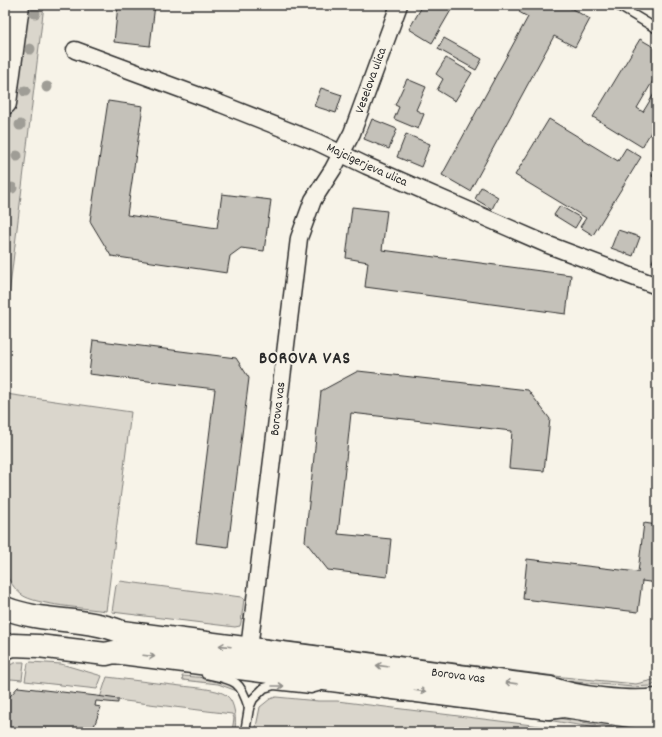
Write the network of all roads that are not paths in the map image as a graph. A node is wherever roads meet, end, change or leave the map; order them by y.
1 (18, 5) edge
2 (399, 5) edge
3 (617, 5) edge
4 (657, 29) edge
5 (75, 50) dead end
6 (5, 103) edge
7 (342, 155) junction
8 (657, 286) edge
9 (5, 608) edge
10 (5, 620) edge
11 (5, 636) edge
12 (118, 642) junction
13 (5, 648) edge
14 (249, 649) junction
15 (190, 668) junction
16 (340, 681) junction
17 (657, 687) edge
18 (549, 698) junction
19 (657, 700) edge
20 (249, 708) junction
21 (657, 720) edge
22 (246, 732) edge
23 (654, 732) edge

1 - 6 street
2 - 7 street, Veselova ulica
3 - 4 lane
5 - 7 street, Majcigerjeva ulica
7 - 8 street, Majcigerjeva ulica
7 - 14 street, Borova vas
9 - 12 street
10 - 12 street
11 - 12 street
12 - 13 street
14 -> 12 street, Borova vas
12 -> 15 street, Borova vas
18 -> 14 street, Borova vas
15 - 16 street, Borova vas
15 - 20 lane, Borova vas
16 -> 18 street, Borova vas
20 -> 16 lane, Borova vas
17 - 18 street
18 - 19 street
18 - 21 street
18 - 23 street
20 - 22 lane

